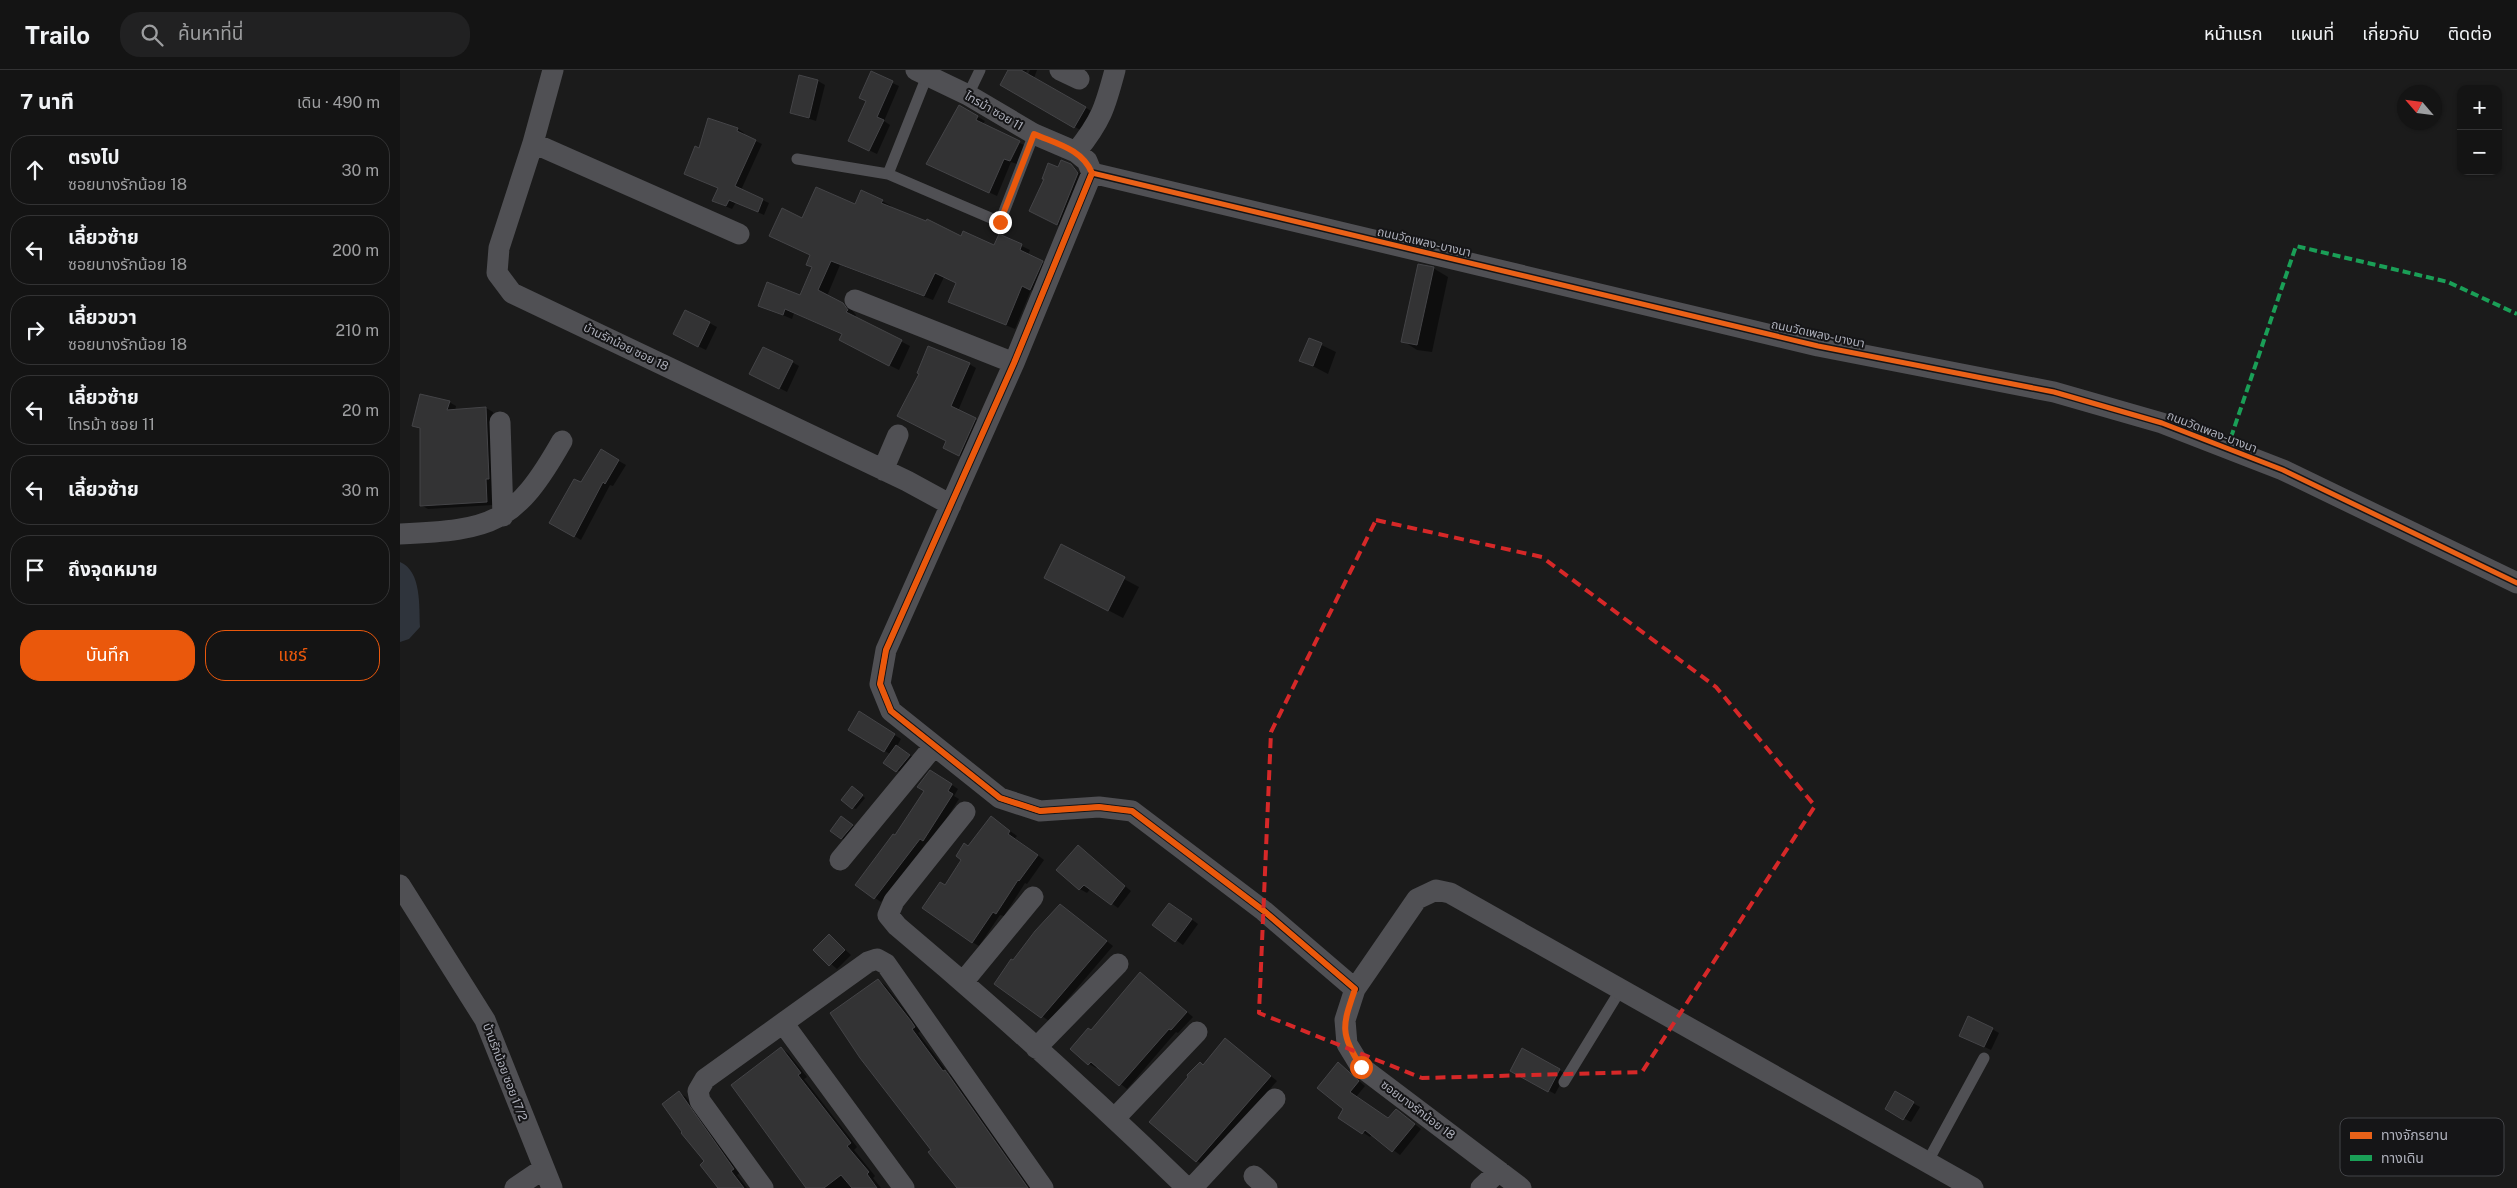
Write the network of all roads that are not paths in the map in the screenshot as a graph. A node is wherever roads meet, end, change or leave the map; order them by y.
1 (553, 70) edge
2 (980, 70) edge
3 (1060, 70) edge
4 (1115, 70) edge
5 (931, 74) edge
6 (1079, 79) dead end
7 (968, 95) junction
8 (1034, 134) junction
9 (534, 143) junction
10 (1076, 152) junction
11 (797, 159) dead end
12 (1092, 173) junction
13 (888, 174) junction
14 (739, 234) dead end
15 (855, 300) dead end
16 (1014, 363) junction
17 (500, 422) dead end
18 (898, 435) dead end
19 (562, 441) dead end
20 (883, 470) junction
21 (951, 506) junction
22 (503, 516) junction
23 (400, 534) edge
24 (2517, 583) edge
25 (934, 746) junction
26 (965, 812) dead end
27 (840, 860) dead end
28 (400, 885) edge
29 (1033, 897) dead end
30 (1118, 964) dead end
31 (963, 982) junction
32 (1355, 989) junction
33 (1621, 989) junction
34 (783, 1023) junction
35 (1197, 1032) dead end
36 (1036, 1048) junction
37 (1984, 1058) dead end
38 (1564, 1082) dead end
39 (1276, 1099) dead end
40 (1114, 1118) junction
41 (1928, 1161) junction
42 (543, 1169) junction
43 (1499, 1171) junction
44 (515, 1188) edge
45 (552, 1188) edge
46 (762, 1188) edge
47 (904, 1188) edge
48 (1043, 1188) edge
49 (1187, 1188) edge
50 (1192, 1188) edge
51 (1481, 1188) edge
52 (1521, 1188) edge
53 (1973, 1188) edge

1 - 9 street, บ้านรักน้อย ซอย 18
2 - 7 lane
3 - 6 street
4 - 10 street
5 - 7 street, ไทรม้า ซอย 11
5 - 13 lane
7 - 8 street, ไทรม้า ซอย 11
8 - 10 street, ไทรม้า ซอย 11
8 - 13 lane
9 - 14 street
9 - 20 street, บ้านรักน้อย ซอย 18
10 - 12 street, ไทรม้า ซอย 11
11 - 13 lane
12 - 16 street
12 - 24 street, ถนนวัดเพลง-บางนา
15 - 16 street
16 - 21 street
17 - 22 street
18 - 20 street
19 - 22 street
20 - 21 street, บ้านรักน้อย ซอย 18
21 - 25 street
22 - 23 street
25 - 27 street
25 - 32 street
26 - 31 street
28 - 42 street, บ้านรักน้อย ซอย 17/2
29 - 31 street
30 - 36 street
31 - 36 street
32 - 33 street, ซอยบางรักน้อย 18
32 - 43 street, ซอยบางรักน้อย 18
33 - 38 lane
33 - 41 street, ซอยบางรักน้อย 18
34 - 46 street
34 - 47 street
34 - 48 street
35 - 40 street
36 - 40 street
37 - 41 lane
39 - 50 street
40 - 49 street
41 - 53 street, ซอยบางรักน้อย 18
42 - 44 street
42 - 45 street, บ้านรักน้อย ซอย 17/2
43 - 51 street
43 - 52 street, ซอยบางรักน้อย 18

